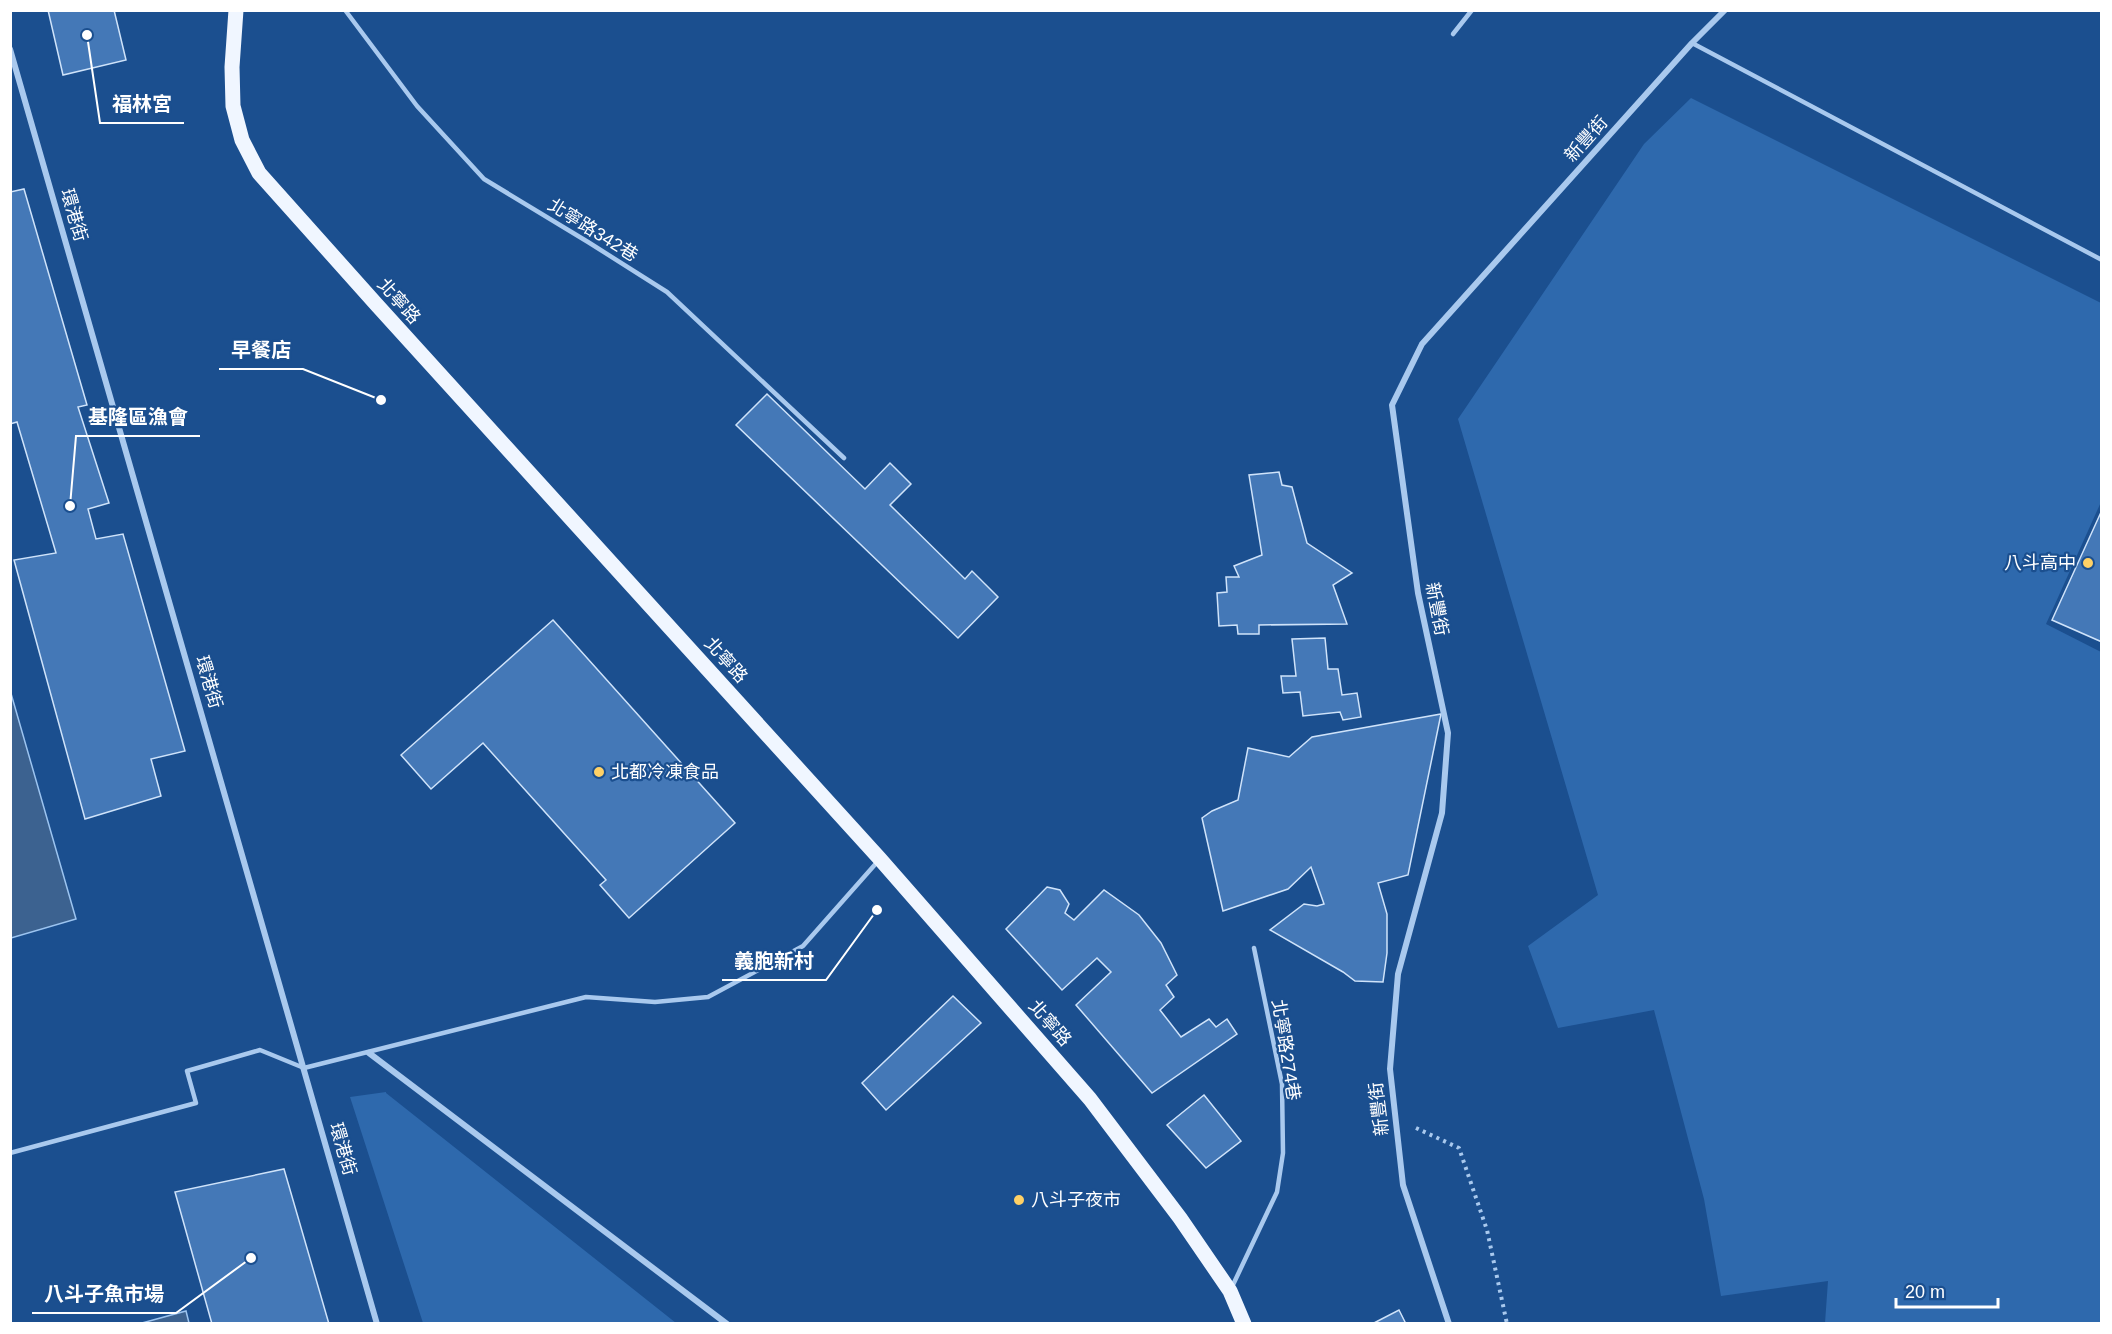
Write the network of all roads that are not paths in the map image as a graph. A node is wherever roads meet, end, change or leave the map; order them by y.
1 (236, 10) edge
2 (345, 10) edge
3 (1472, 10) edge
4 (1725, 10) edge
5 (1453, 34) dead end
6 (1692, 43) junction
7 (10, 50) edge
8 (2102, 260) edge
9 (844, 458) dead end
10 (880, 858) junction
11 (1254, 948) dead end
12 (369, 1053) junction
13 (304, 1068) junction
14 (10, 1153) edge
15 (1230, 1291) junction
16 (377, 1323) edge
17 (727, 1323) edge
18 (1244, 1323) edge
19 (1449, 1323) edge

1 - 10 main road, 北寧路
2 - 9 lane, 北寧路342巷
3 - 5 lane
4 - 6 street, 新豐街
6 - 8 lane
6 - 19 street, 新豐街
7 - 13 street, 環港街
10 - 12 lane
10 - 15 main road, 北寧路
11 - 15 lane, 北寧路274巷
12 - 13 lane
12 - 17 street
13 - 14 lane
13 - 16 street, 環港街
15 - 18 main road, 北寧路

